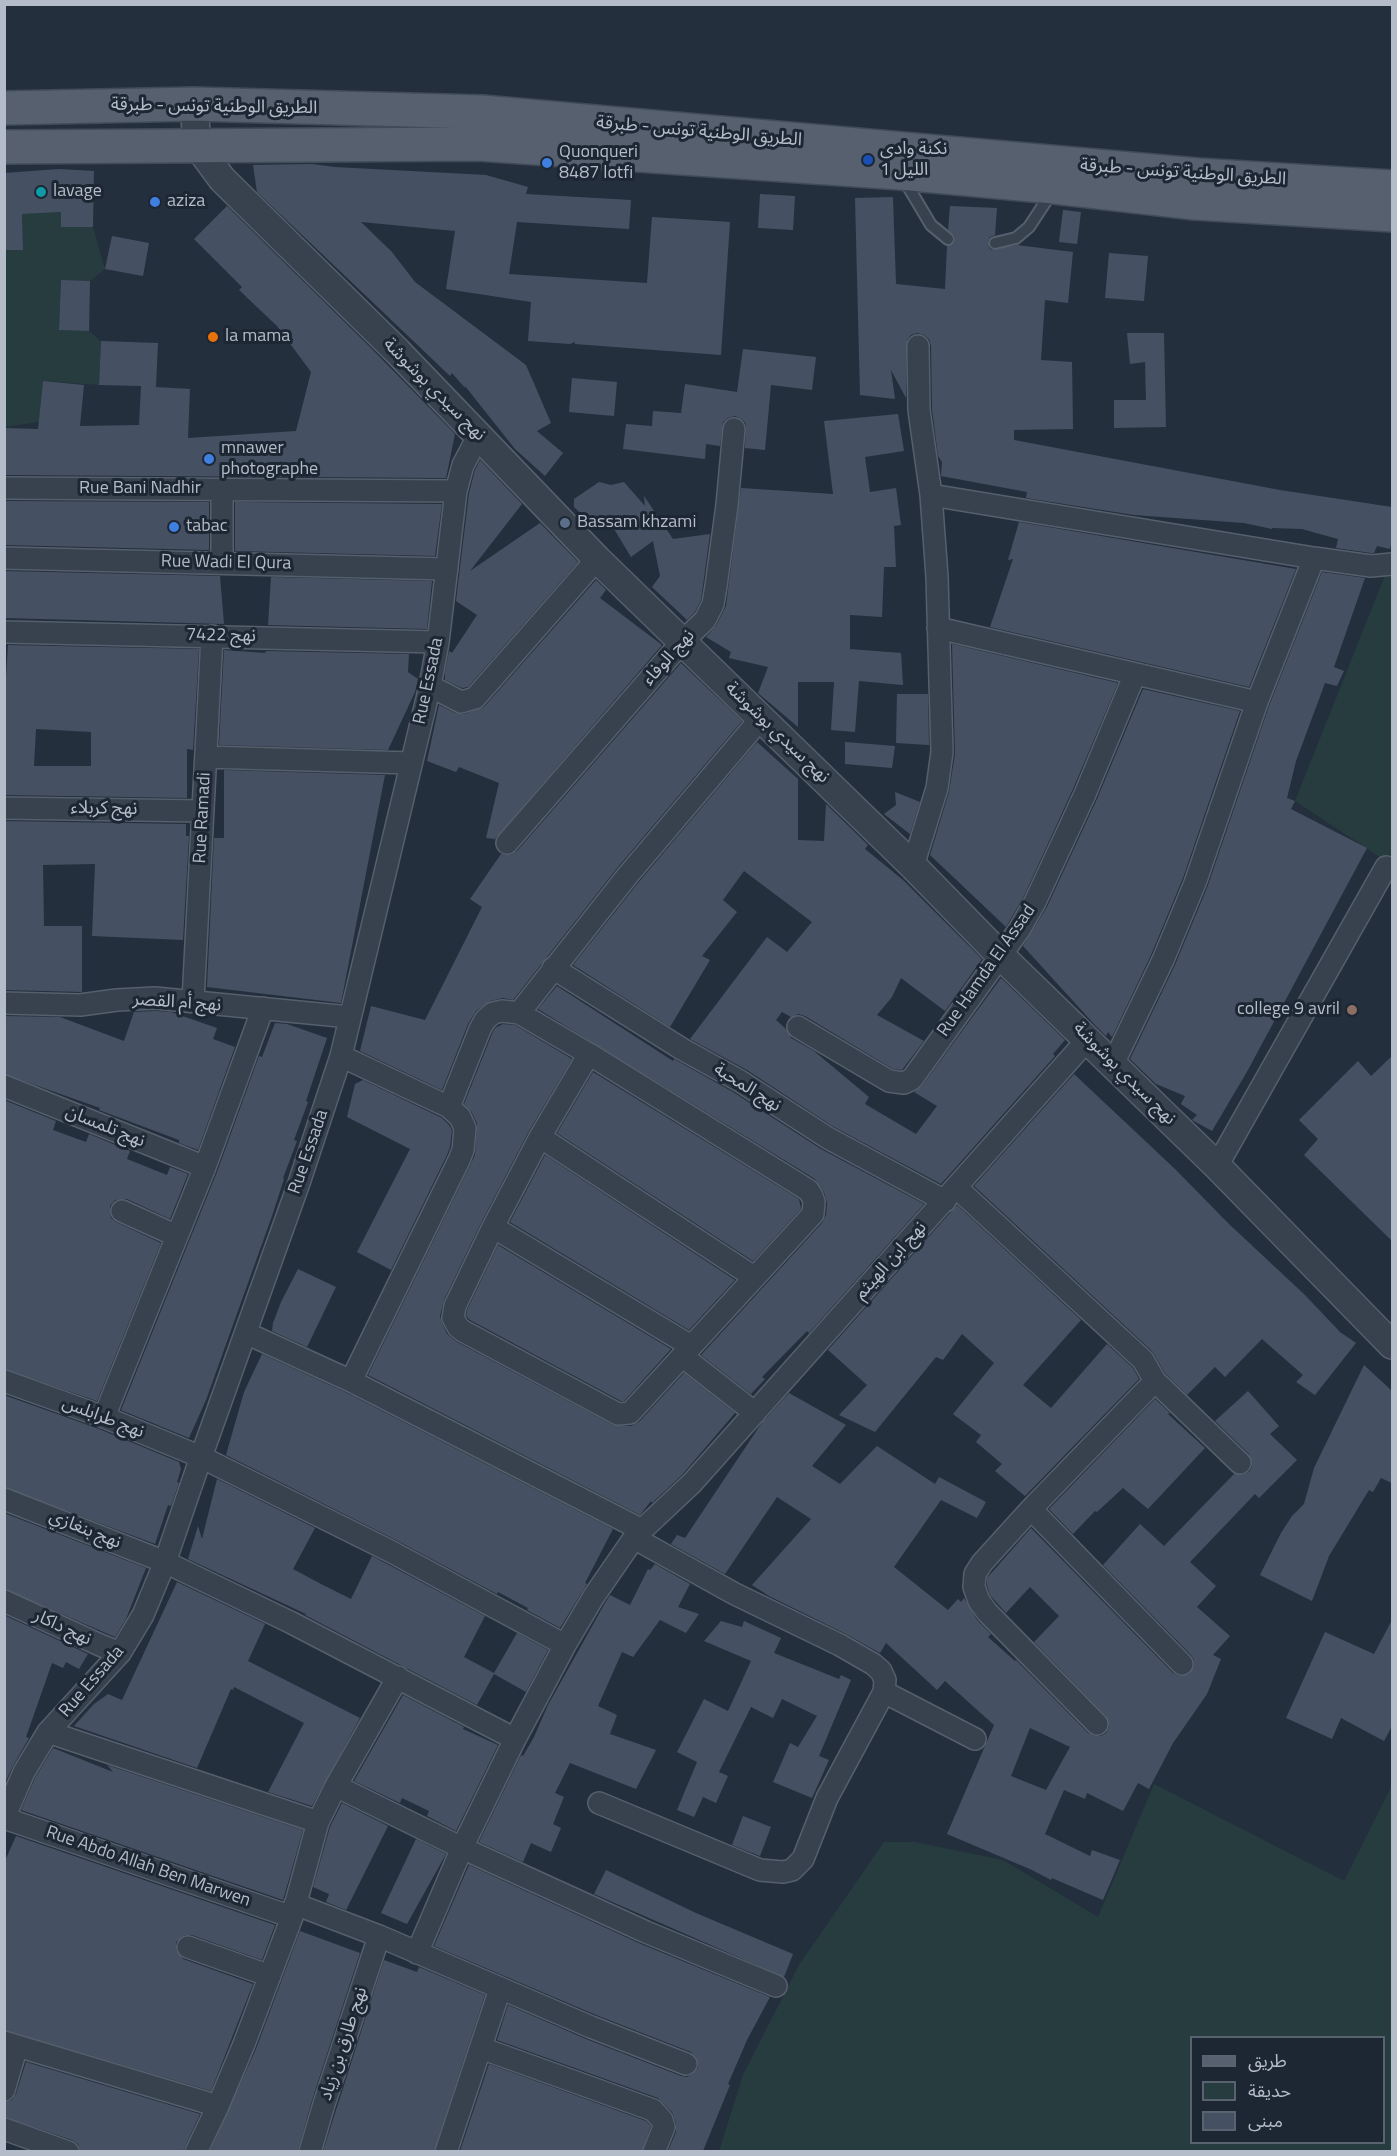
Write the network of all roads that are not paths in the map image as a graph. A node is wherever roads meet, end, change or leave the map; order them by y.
1 (194, 104) junction
2 (4, 108) edge
3 (197, 145) junction
4 (4, 147) edge
5 (900, 173) junction
6 (1054, 187) junction
7 (1380, 200) edge
8 (948, 239) dead end
9 (995, 243) dead end
10 (918, 346) dead end
11 (734, 429) dead end
12 (479, 435) junction
13 (4, 488) edge
14 (222, 490) junction
15 (456, 491) junction
16 (931, 495) junction
17 (4, 558) edge
18 (1314, 558) junction
19 (597, 559) junction
20 (222, 562) junction
21 (1392, 564) edge
22 (447, 569) junction
23 (938, 628) junction
24 (4, 632) edge
25 (212, 636) junction
26 (438, 642) junction
27 (682, 642) junction
28 (1134, 674) junction
29 (430, 686) junction
30 (1257, 702) junction
31 (762, 717) junction
32 (206, 757) junction
33 (411, 763) junction
34 (4, 808) edge
35 (203, 810) junction
36 (507, 843) dead end
37 (913, 866) junction
38 (1386, 867) dead end
39 (1000, 955) junction
40 (553, 968) junction
41 (193, 1001) junction
42 (4, 1003) edge
43 (263, 1008) junction
44 (519, 1013) junction
45 (350, 1017) junction
46 (798, 1027) dead end
47 (1088, 1039) junction
48 (589, 1054) junction
49 (341, 1056) junction
50 (1113, 1064) junction
51 (4, 1086) edge
52 (450, 1107) junction
53 (540, 1137) junction
54 (1217, 1166) junction
55 (205, 1167) junction
56 (951, 1194) junction
57 (122, 1212) dead end
58 (493, 1227) junction
59 (177, 1236) junction
60 (754, 1277) junction
61 (246, 1333) junction
62 (1392, 1345) edge
63 (686, 1351) junction
64 (4, 1381) edge
65 (351, 1381) junction
66 (1155, 1381) junction
67 (755, 1413) junction
68 (104, 1417) junction
69 (201, 1457) junction
70 (1240, 1463) dead end
71 (5, 1500) edge
72 (1031, 1509) junction
73 (638, 1534) junction
74 (165, 1562) junction
75 (4, 1601) edge
76 (565, 1645) junction
77 (120, 1653) junction
78 (1182, 1664) dead end
79 (398, 1677) junction
80 (884, 1692) junction
81 (1096, 1724) dead end
82 (48, 1732) junction
83 (515, 1739) junction
84 (975, 1739) dead end
85 (336, 1786) junction
86 (599, 1803) dead end
87 (4, 1818) edge
88 (318, 1822) junction
89 (462, 1848) junction
90 (293, 1910) junction
91 (379, 1936) junction
92 (188, 1947) dead end
93 (417, 1953) junction
94 (270, 1976) junction
95 (776, 1986) dead end
96 (500, 1989) junction
97 (11, 2044) edge
98 (481, 2048) junction
99 (686, 2064) dead end
100 (4, 2090) edge
101 (218, 2106) junction
102 (4, 2129) edge
103 (68, 2151) edge
104 (196, 2151) edge
105 (310, 2151) edge
106 (446, 2151) edge
107 (654, 2151) edge

1 - 2 main road, الطريق الوطنية تونس - طبرقة
1 - 3 street
1 - 7 main road, الطريق الوطنية تونس - طبرقة
3 - 4 main road, الطريق الوطنية تونس - طبرقة
3 - 5 main road, الطريق الوطنية تونس - طبرقة
3 - 12 street, نهج سيدي بوشوشة
5 - 6 main road, الطريق الوطنية تونس - طبرقة
5 - 8 lane
6 - 7 main road, الطريق الوطنية تونس - طبرقة
6 - 9 lane
10 - 16 street
11 - 27 street, نهج الوفاء
12 - 15 street, Rue Essada
12 - 19 street, نهج سيدي بوشوشة
13 - 14 street, Rue Bani Nadhir
14 - 15 street, Rue Bani Nadhir
14 - 20 street
15 - 22 street, Rue Essada
16 - 18 street
16 - 23 street
17 - 20 street, Rue Wadi El Qura
18 - 21 street
18 - 30 street
19 - 27 street, نهج سيدي بوشوشة
19 - 29 street
20 - 22 street, Rue Wadi El Qura
22 - 26 street, Rue Essada
23 - 28 street
23 - 37 street
24 - 25 street, نهج 7422
25 - 26 street, نهج 7422
25 - 32 street, Rue Ramadi
26 - 29 street, Rue Essada
27 - 31 street, نهج سيدي بوشوشة
27 - 36 street, نهج الوفاء
28 - 30 street
28 - 39 street, Rue Hamda El Assad
29 - 33 street, Rue Essada
30 - 50 street
31 - 37 street, نهج سيدي بوشوشة
31 - 40 street
32 - 33 street
32 - 35 street, Rue Ramadi
33 - 45 street, Rue Essada
34 - 35 street, نهج كربلاء
35 - 41 street, Rue Ramadi
37 - 39 street, نهج سيدي بوشوشة
38 - 54 street
39 - 46 street, Rue Hamda El Assad
39 - 47 street, نهج سيدي بوشوشة
40 - 44 street
40 - 56 street, نهج المحبة
41 - 42 street, نهج أم القصر
41 - 43 street, نهج أم القصر
43 - 45 street, نهج أم القصر
43 - 55 street
44 - 48 street
44 - 52 street
45 - 49 street, Rue Essada
47 - 50 street, نهج سيدي بوشوشة
47 - 56 street, نهج ابن الهيثم
48 - 53 street
48 - 60 street
49 - 52 street
49 - 61 street, Rue Essada
50 - 54 street, نهج سيدي بوشوشة
51 - 55 street, نهج تلمسان
52 - 65 street
53 - 58 street
53 - 60 street
54 - 62 street, نهج سيدي بوشوشة
55 - 59 street
56 - 66 street, نهج المحبة
56 - 67 street, نهج ابن الهيثم
57 - 59 street
58 - 63 street
58 - 63 street
59 - 68 street
60 - 63 street
61 - 65 street
61 - 69 street, Rue Essada
63 - 67 street
64 - 68 street, نهج طرابلس
65 - 73 street
66 - 70 street, نهج المحبة
66 - 72 street
67 - 73 street, نهج ابن الهيثم
68 - 69 street, نهج طرابلس
69 - 74 street, Rue Essada
69 - 76 street, نهج طرابلس
71 - 74 street, نهج بنغازي
72 - 78 street
72 - 81 street
73 - 76 street, نهج ابن الهيثم
73 - 80 street
74 - 77 street, Rue Essada
74 - 79 street, نهج بنغازي
75 - 77 street, نهج داكار
76 - 83 street, نهج ابن الهيثم
77 - 82 street, Rue Essada
79 - 83 street, نهج بنغازي
79 - 85 street
80 - 84 street
80 - 86 street
82 - 87 street, Rue Essada
82 - 88 street
83 - 89 street, نهج ابن الهيثم
85 - 88 street
85 - 89 street
87 - 90 street, Rue Abdo Allah Ben Marwen
88 - 90 street
89 - 93 street, نهج ابن الهيثم
89 - 95 street
90 - 91 street, Rue Abdo Allah Ben Marwen
90 - 94 street
91 - 93 street, Rue Abdo Allah Ben Marwen
91 - 105 street, نهج طارق بن زياد
92 - 94 street
93 - 96 street, Rue Abdo Allah Ben Marwen
94 - 101 street
96 - 98 street
96 - 99 street, Rue Abdo Allah Ben Marwen
97 - 100 street
97 - 101 street
98 - 106 street
98 - 107 street
101 - 104 street
102 - 103 street

